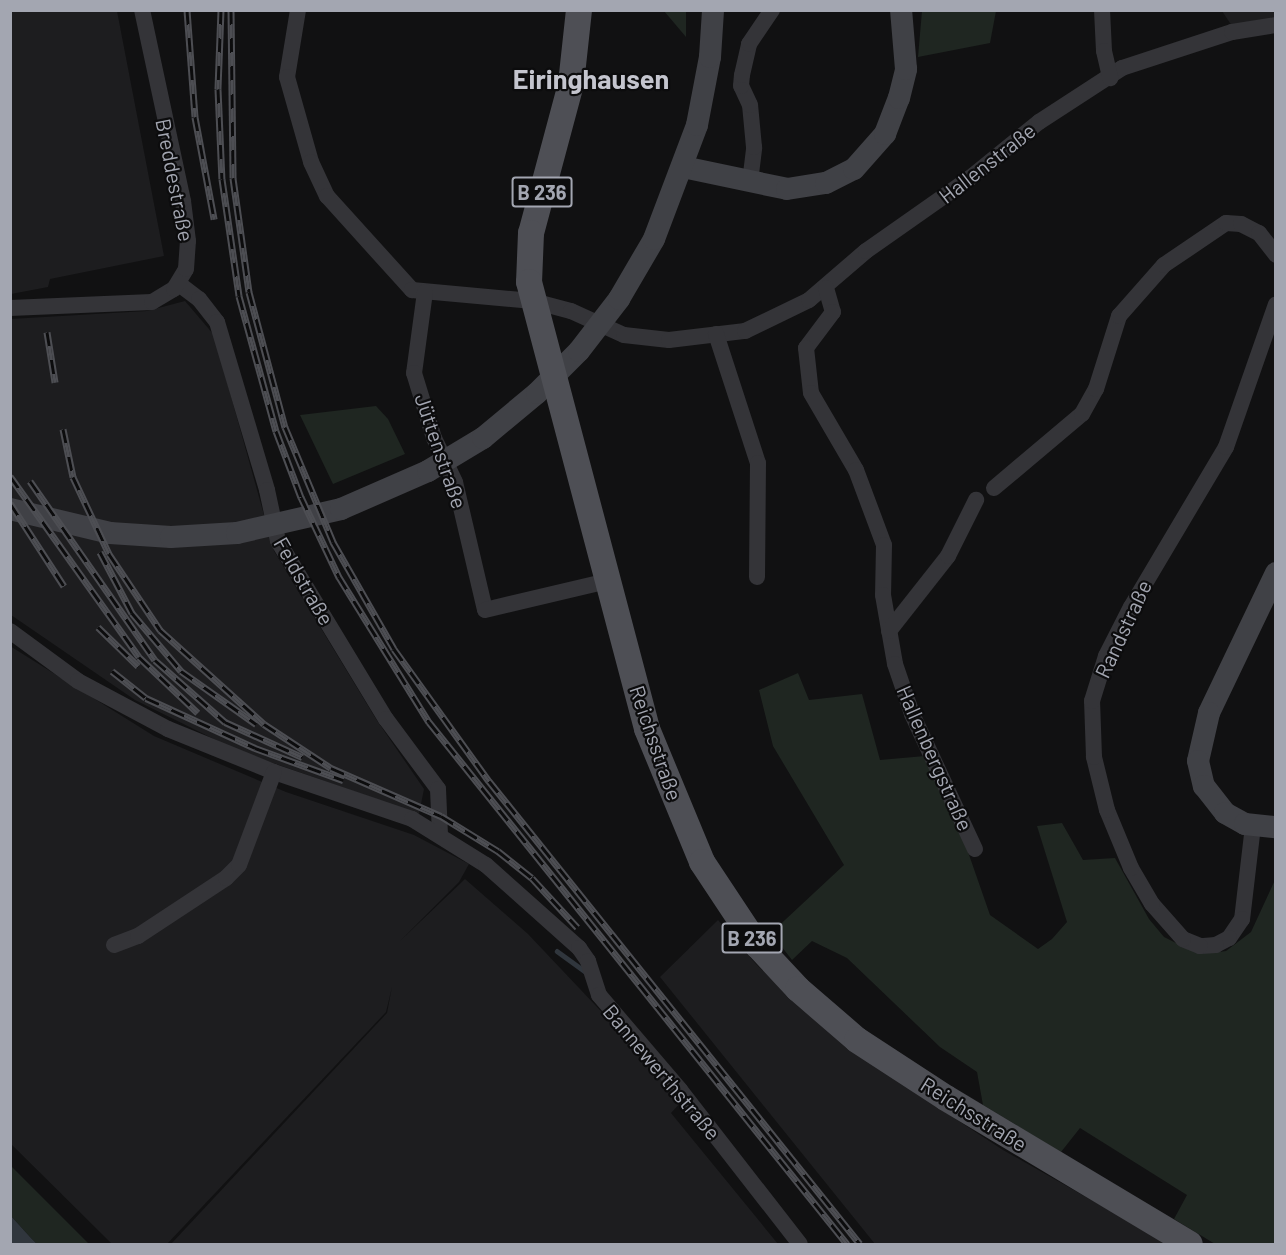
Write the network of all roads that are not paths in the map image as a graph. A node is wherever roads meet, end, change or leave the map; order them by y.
1 (141, 10) edge
2 (298, 10) edge
3 (579, 10) edge
4 (713, 10) edge
5 (772, 10) edge
6 (901, 10) edge
7 (1102, 10) edge
8 (1275, 25) edge
9 (1110, 78) junction
10 (683, 167) junction
11 (750, 183) junction
12 (1275, 255) edge
13 (179, 284) junction
14 (826, 288) junction
15 (418, 291) junction
16 (533, 301) junction
17 (1275, 304) edge
18 (10, 308) edge
19 (716, 334) junction
20 (994, 488) dead end
21 (976, 500) dead end
22 (10, 509) edge
23 (1275, 573) edge
24 (757, 577) dead end
25 (608, 581) junction
26 (10, 631) edge
27 (889, 631) junction
28 (274, 772) junction
29 (1253, 826) junction
30 (1275, 827) edge
31 (440, 834) junction
32 (975, 849) dead end
33 (114, 945) dead end
34 (800, 1245) edge
35 (1190, 1245) edge

1 - 13 street, Breddestraße
2 - 15 street
3 - 16 main road, Reichsstraße / B 236
4 - 10 main road
5 - 11 street
6 - 11 main road
7 - 9 street
8 - 9 street, Hallenstraße
9 - 14 street, Hallenstraße
10 - 11 main road
10 - 22 main road
12 - 20 street
13 - 18 street
13 - 31 street, Feldstraße
14 - 19 street, Hallenstraße
14 - 27 street, Hallenbergstraße
15 - 16 street, Hallenstraße
15 - 25 street, Jüttenstraße
16 - 19 street, Hallenstraße
16 - 25 main road, Reichsstraße / B 236
17 - 29 street, Randstraße
19 - 24 street
21 - 27 street
23 - 29 main road
25 - 35 main road, Reichsstraße / B 236
26 - 28 street, Bannewerthstraße
27 - 32 street, Hallenbergstraße
28 - 31 street, Bannewerthstraße
28 - 33 street
29 - 30 main road
31 - 34 street, Bannewerthstraße

